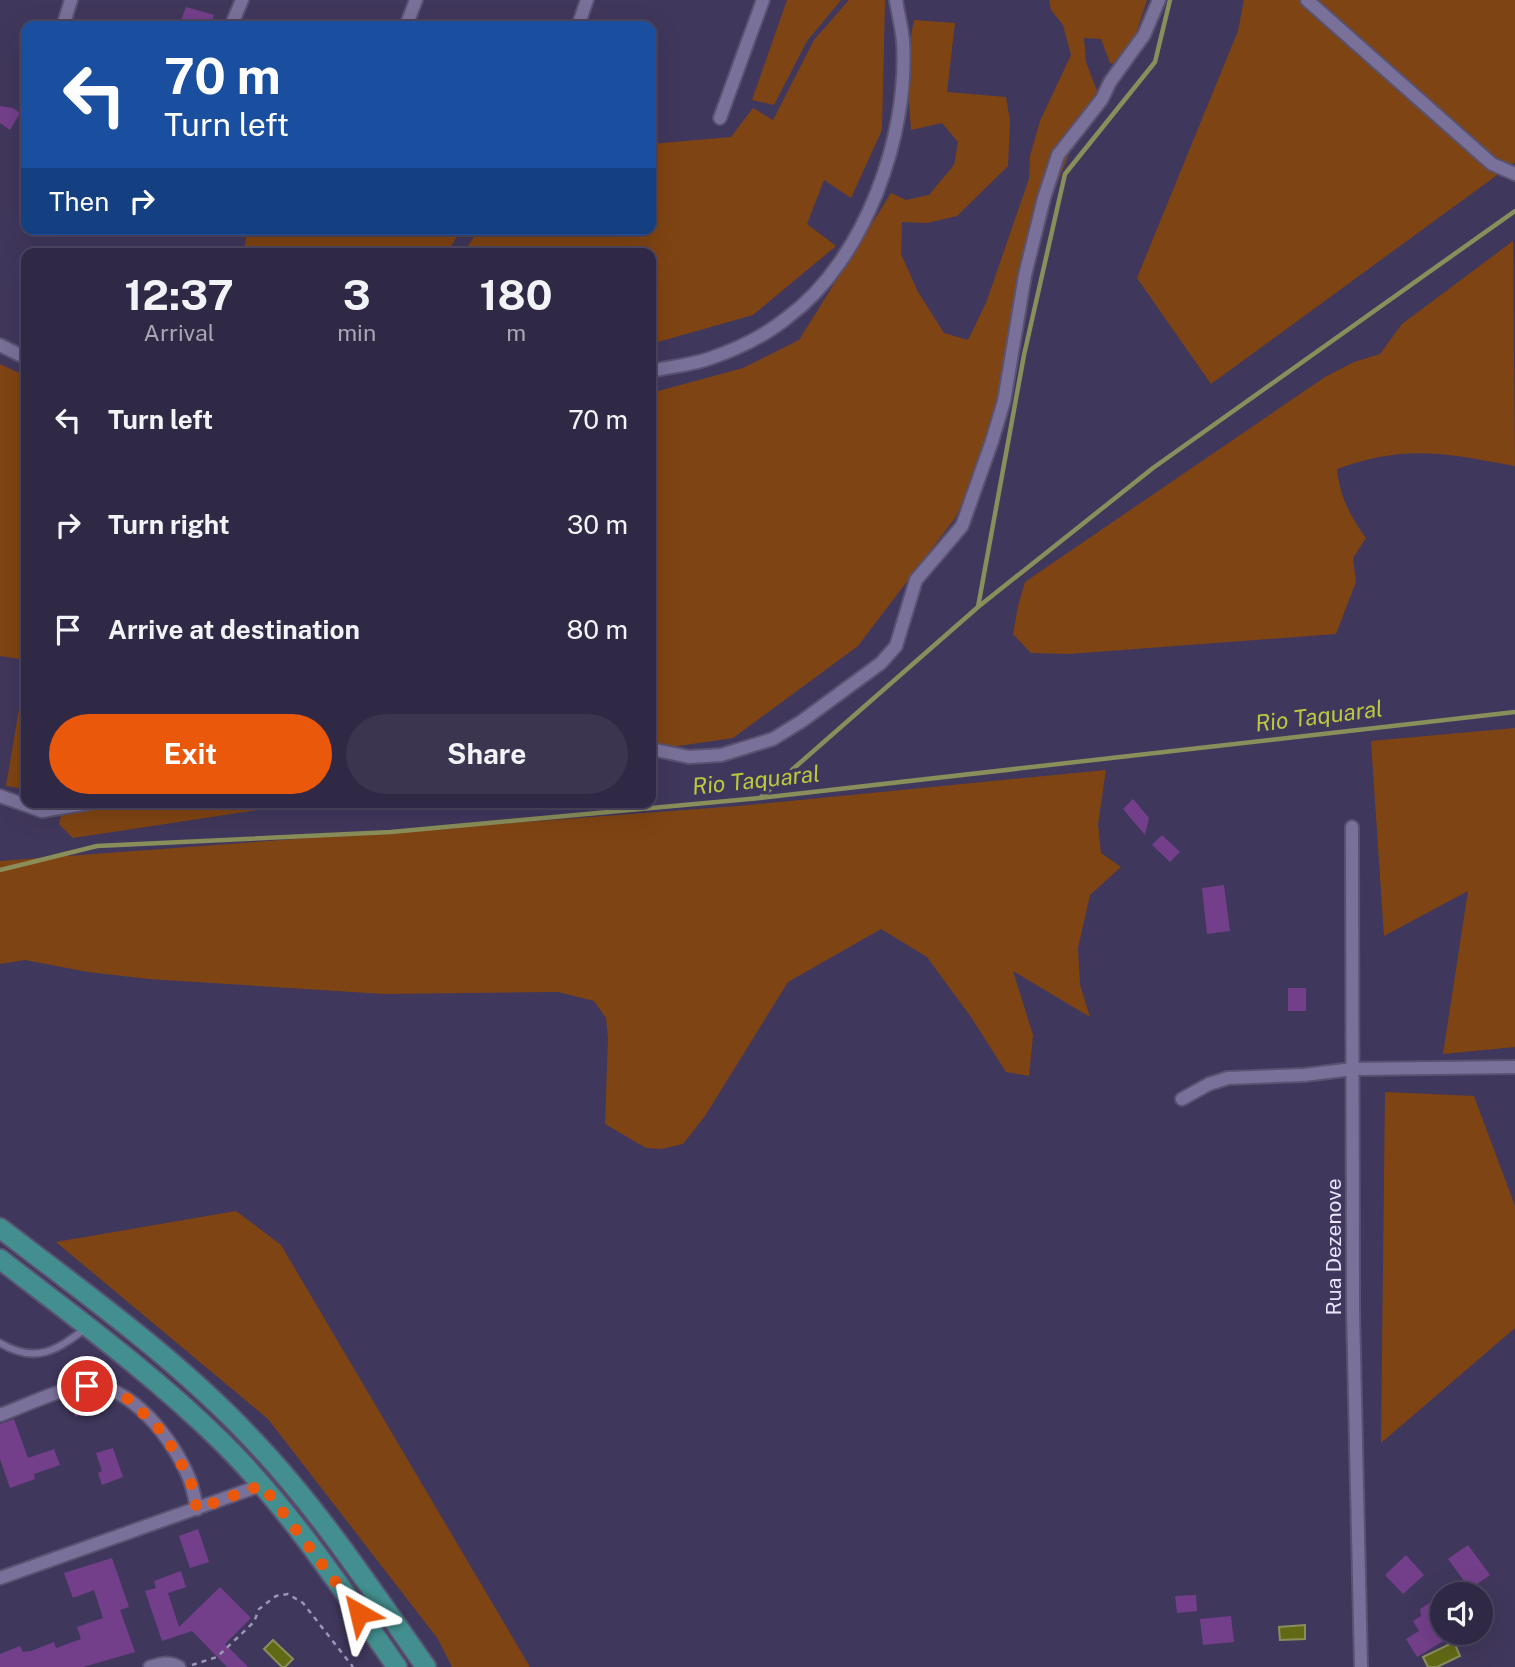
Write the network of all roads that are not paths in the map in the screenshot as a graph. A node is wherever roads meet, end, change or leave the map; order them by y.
1 (71, 0) edge
2 (242, 0) edge
3 (416, 0) edge
4 (587, 0) edge
5 (763, 0) edge
6 (896, 0) edge
7 (1159, 0) edge
8 (1307, 0) edge
9 (64, 21) edge
10 (233, 21) edge
11 (407, 21) edge
12 (580, 21) edge
13 (720, 118) dead end
14 (1515, 174) edge
15 (0, 345) edge
16 (21, 356) edge
17 (656, 370) edge
18 (656, 750) edge
19 (0, 796) edge
20 (21, 804) edge
21 (33, 808) edge
22 (59, 808) edge
23 (1352, 827) dead end
24 (1515, 1067) edge
25 (1353, 1069) junction
26 (1182, 1099) dead end
27 (0, 1228) edge
28 (0, 1259) edge
29 (88, 1327) junction
30 (0, 1343) edge
31 (0, 1415) edge
32 (262, 1485) junction
33 (197, 1509) junction
34 (0, 1578) edge
35 (150, 1667) edge
36 (179, 1667) edge
37 (397, 1667) edge
38 (426, 1667) edge
39 (1361, 1667) edge

1 - 9 street
2 - 10 street
3 - 11 street
4 - 12 street
5 - 13 street
6 - 17 street
7 - 18 street
8 - 14 street
15 - 16 street
19 - 20 street
21 - 22 street
23 - 25 street, Rua Dezenove
24 - 25 street
25 - 26 street
25 - 39 street, Rua Dezenove
27 - 38 main road
28 - 29 main road
29 - 30 lane
29 - 32 main road
31 - 33 street
32 - 33 street
32 - 37 main road
33 - 34 street
35 - 36 street

